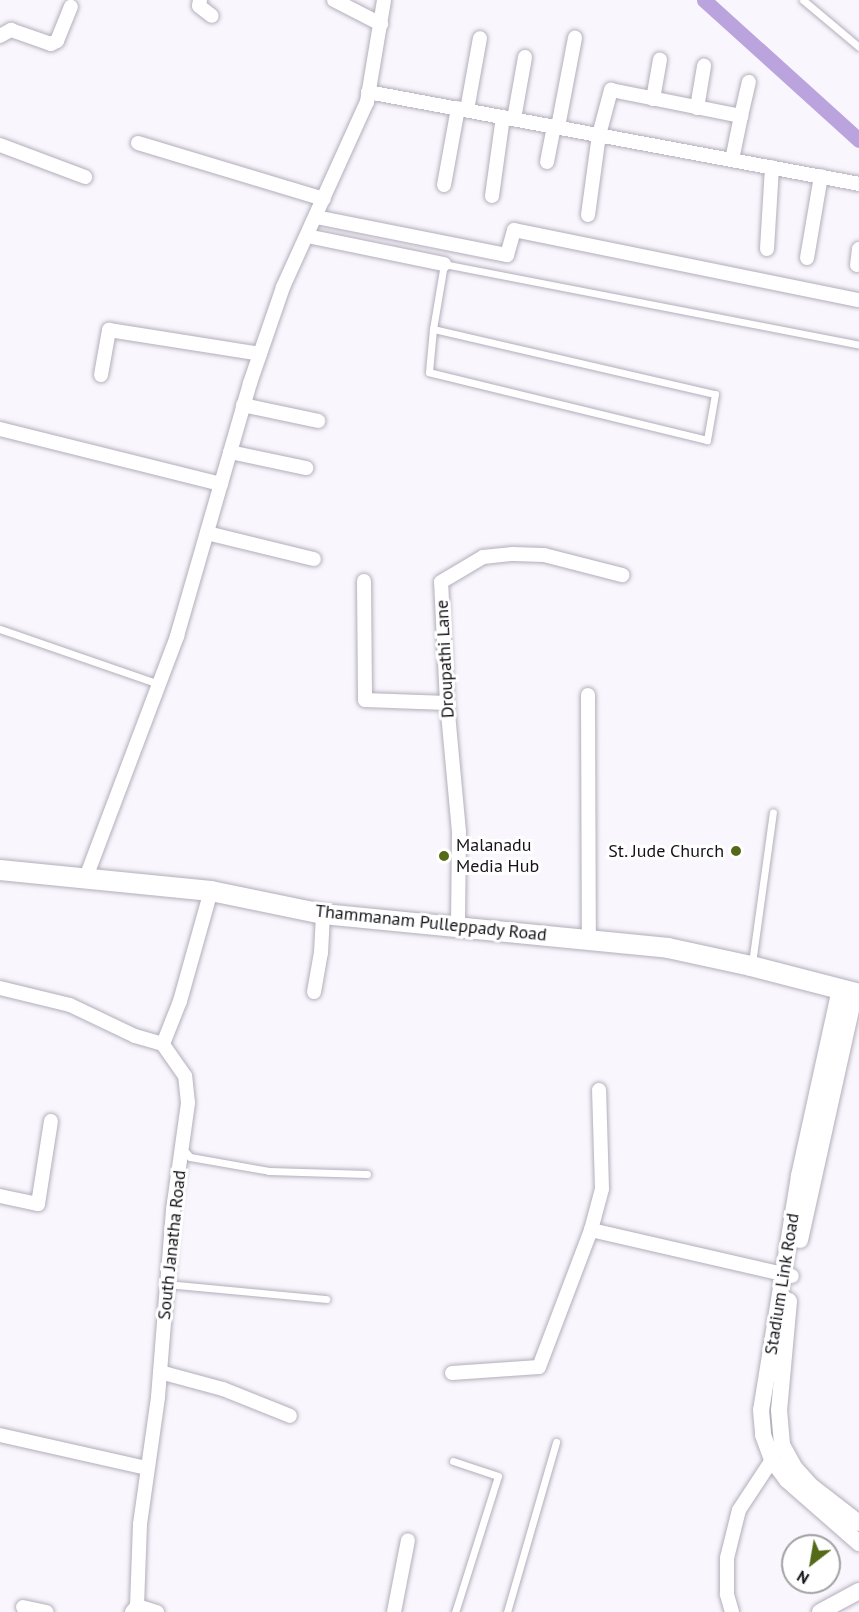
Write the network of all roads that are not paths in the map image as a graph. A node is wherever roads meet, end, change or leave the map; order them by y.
1 (200, 0) edge
2 (334, 0) edge
3 (384, 0) edge
4 (803, 0) edge
5 (70, 7) dead end
6 (212, 16) dead end
7 (381, 24) junction
8 (0, 36) edge
9 (480, 38) dead end
10 (575, 38) dead end
11 (859, 47) edge
12 (525, 57) dead end
13 (660, 60) dead end
14 (704, 66) dead end
15 (749, 82) dead end
16 (368, 92) junction
17 (653, 99) junction
18 (697, 108) junction
19 (462, 109) junction
20 (741, 116) junction
21 (508, 118) junction
22 (556, 127) junction
23 (599, 135) junction
24 (138, 142) dead end
25 (0, 145) edge
26 (732, 160) junction
27 (547, 162) dead end
28 (772, 167) junction
29 (821, 176) junction
30 (85, 177) dead end
31 (859, 184) edge
32 (444, 185) dead end
33 (492, 196) dead end
34 (324, 199) junction
35 (588, 215) dead end
36 (316, 217) junction
37 (307, 236) junction
38 (766, 249) dead end
39 (859, 249) edge
40 (807, 258) dead end
41 (444, 264) junction
42 (857, 266) dead end
43 (859, 300) edge
44 (433, 329) junction
45 (859, 345) edge
46 (260, 354) junction
47 (102, 375) dead end
48 (243, 405) junction
49 (318, 421) dead end
50 (0, 429) edge
51 (230, 452) junction
52 (306, 468) dead end
53 (221, 484) junction
54 (207, 533) junction
55 (314, 559) dead end
56 (622, 575) dead end
57 (364, 581) dead end
58 (0, 629) edge
59 (159, 684) junction
60 (588, 695) dead end
61 (447, 703) junction
62 (773, 812) dead end
63 (0, 870) edge
64 (85, 880) junction
65 (211, 891) junction
66 (323, 914) junction
67 (458, 926) junction
68 (589, 940) junction
69 (751, 966) junction
70 (0, 988) edge
71 (314, 992) dead end
72 (852, 992) edge
73 (163, 1044) junction
74 (599, 1090) dead end
75 (51, 1121) dead end
76 (182, 1148) junction
77 (367, 1174) dead end
78 (0, 1196) edge
79 (591, 1230) junction
80 (788, 1275) junction
81 (167, 1284) junction
82 (326, 1299) dead end
83 (160, 1372) junction
84 (452, 1373) dead end
85 (290, 1416) dead end
86 (0, 1435) edge
87 (556, 1442) dead end
88 (772, 1460) junction
89 (453, 1461) dead end
90 (146, 1468) junction
91 (859, 1523) edge
92 (408, 1540) dead end
93 (859, 1543) edge
94 (859, 1591) edge
95 (23, 1607) dead end
96 (135, 1609) edge
97 (46, 1612) edge
98 (157, 1612) edge
99 (394, 1612) edge
100 (455, 1612) edge
101 (507, 1612) edge
102 (732, 1612) edge
103 (820, 1612) edge

1 - 6 street
2 - 7 street
3 - 7 street
4 - 11 lane
5 - 8 street
7 - 16 street
9 - 19 street
10 - 22 street
12 - 21 street
13 - 17 street
14 - 18 street
15 - 20 street
16 - 19 street
16 - 34 street
17 - 18 street
17 - 23 street
18 - 20 street
19 - 21 street
19 - 32 street
20 - 26 street
21 - 22 street
21 - 33 street
22 - 23 street
22 - 27 street
23 - 26 street
23 - 35 street
24 - 34 street
25 - 30 street
26 - 28 street
28 - 29 street
28 - 38 street
29 - 31 street
29 - 40 street
34 - 36 street
36 - 37 street
36 - 43 street
37 - 41 street
37 - 46 street
39 - 42 street
41 - 44 lane
41 - 45 lane
44 - 44 lane
46 - 47 street
46 - 48 street
48 - 49 street
48 - 51 street
50 - 53 street
51 - 52 street
51 - 53 street
53 - 54 street
54 - 55 street
54 - 59 street
56 - 61 street, Droupathi Lane
57 - 61 street
58 - 59 lane
59 - 64 street
60 - 68 street
61 - 67 street, Droupathi Lane
62 - 69 lane
63 - 64 main road, Thammanam Pulleppady Road
64 - 65 main road, Thammanam Pulleppady Road
65 - 66 main road, Thammanam Pulleppady Road
65 - 73 street
66 - 67 main road, Thammanam Pulleppady Road
66 - 71 street
67 - 68 main road, Thammanam Pulleppady Road
68 - 69 main road, Thammanam Pulleppady Road
69 - 72 main road, Thammanam Pulleppady Road
70 - 73 street
72 - 80 street, Stadium Link Road
73 - 76 street, South Janatha Road
74 - 79 street
75 - 78 street
76 - 77 lane
76 - 81 street, South Janatha Road
79 - 80 street
79 - 84 street
80 - 88 street, Stadium Link Road
80 - 91 street, Stadium Link Road
81 - 82 lane
81 - 83 street, South Janatha Road
83 - 85 street
83 - 90 street, South Janatha Road
86 - 90 street
87 - 101 lane
88 - 93 street, Stadium Link Road
88 - 102 street
89 - 100 lane
90 - 96 street, South Janatha Road
92 - 99 street
94 - 103 street
95 - 97 street
96 - 98 street

